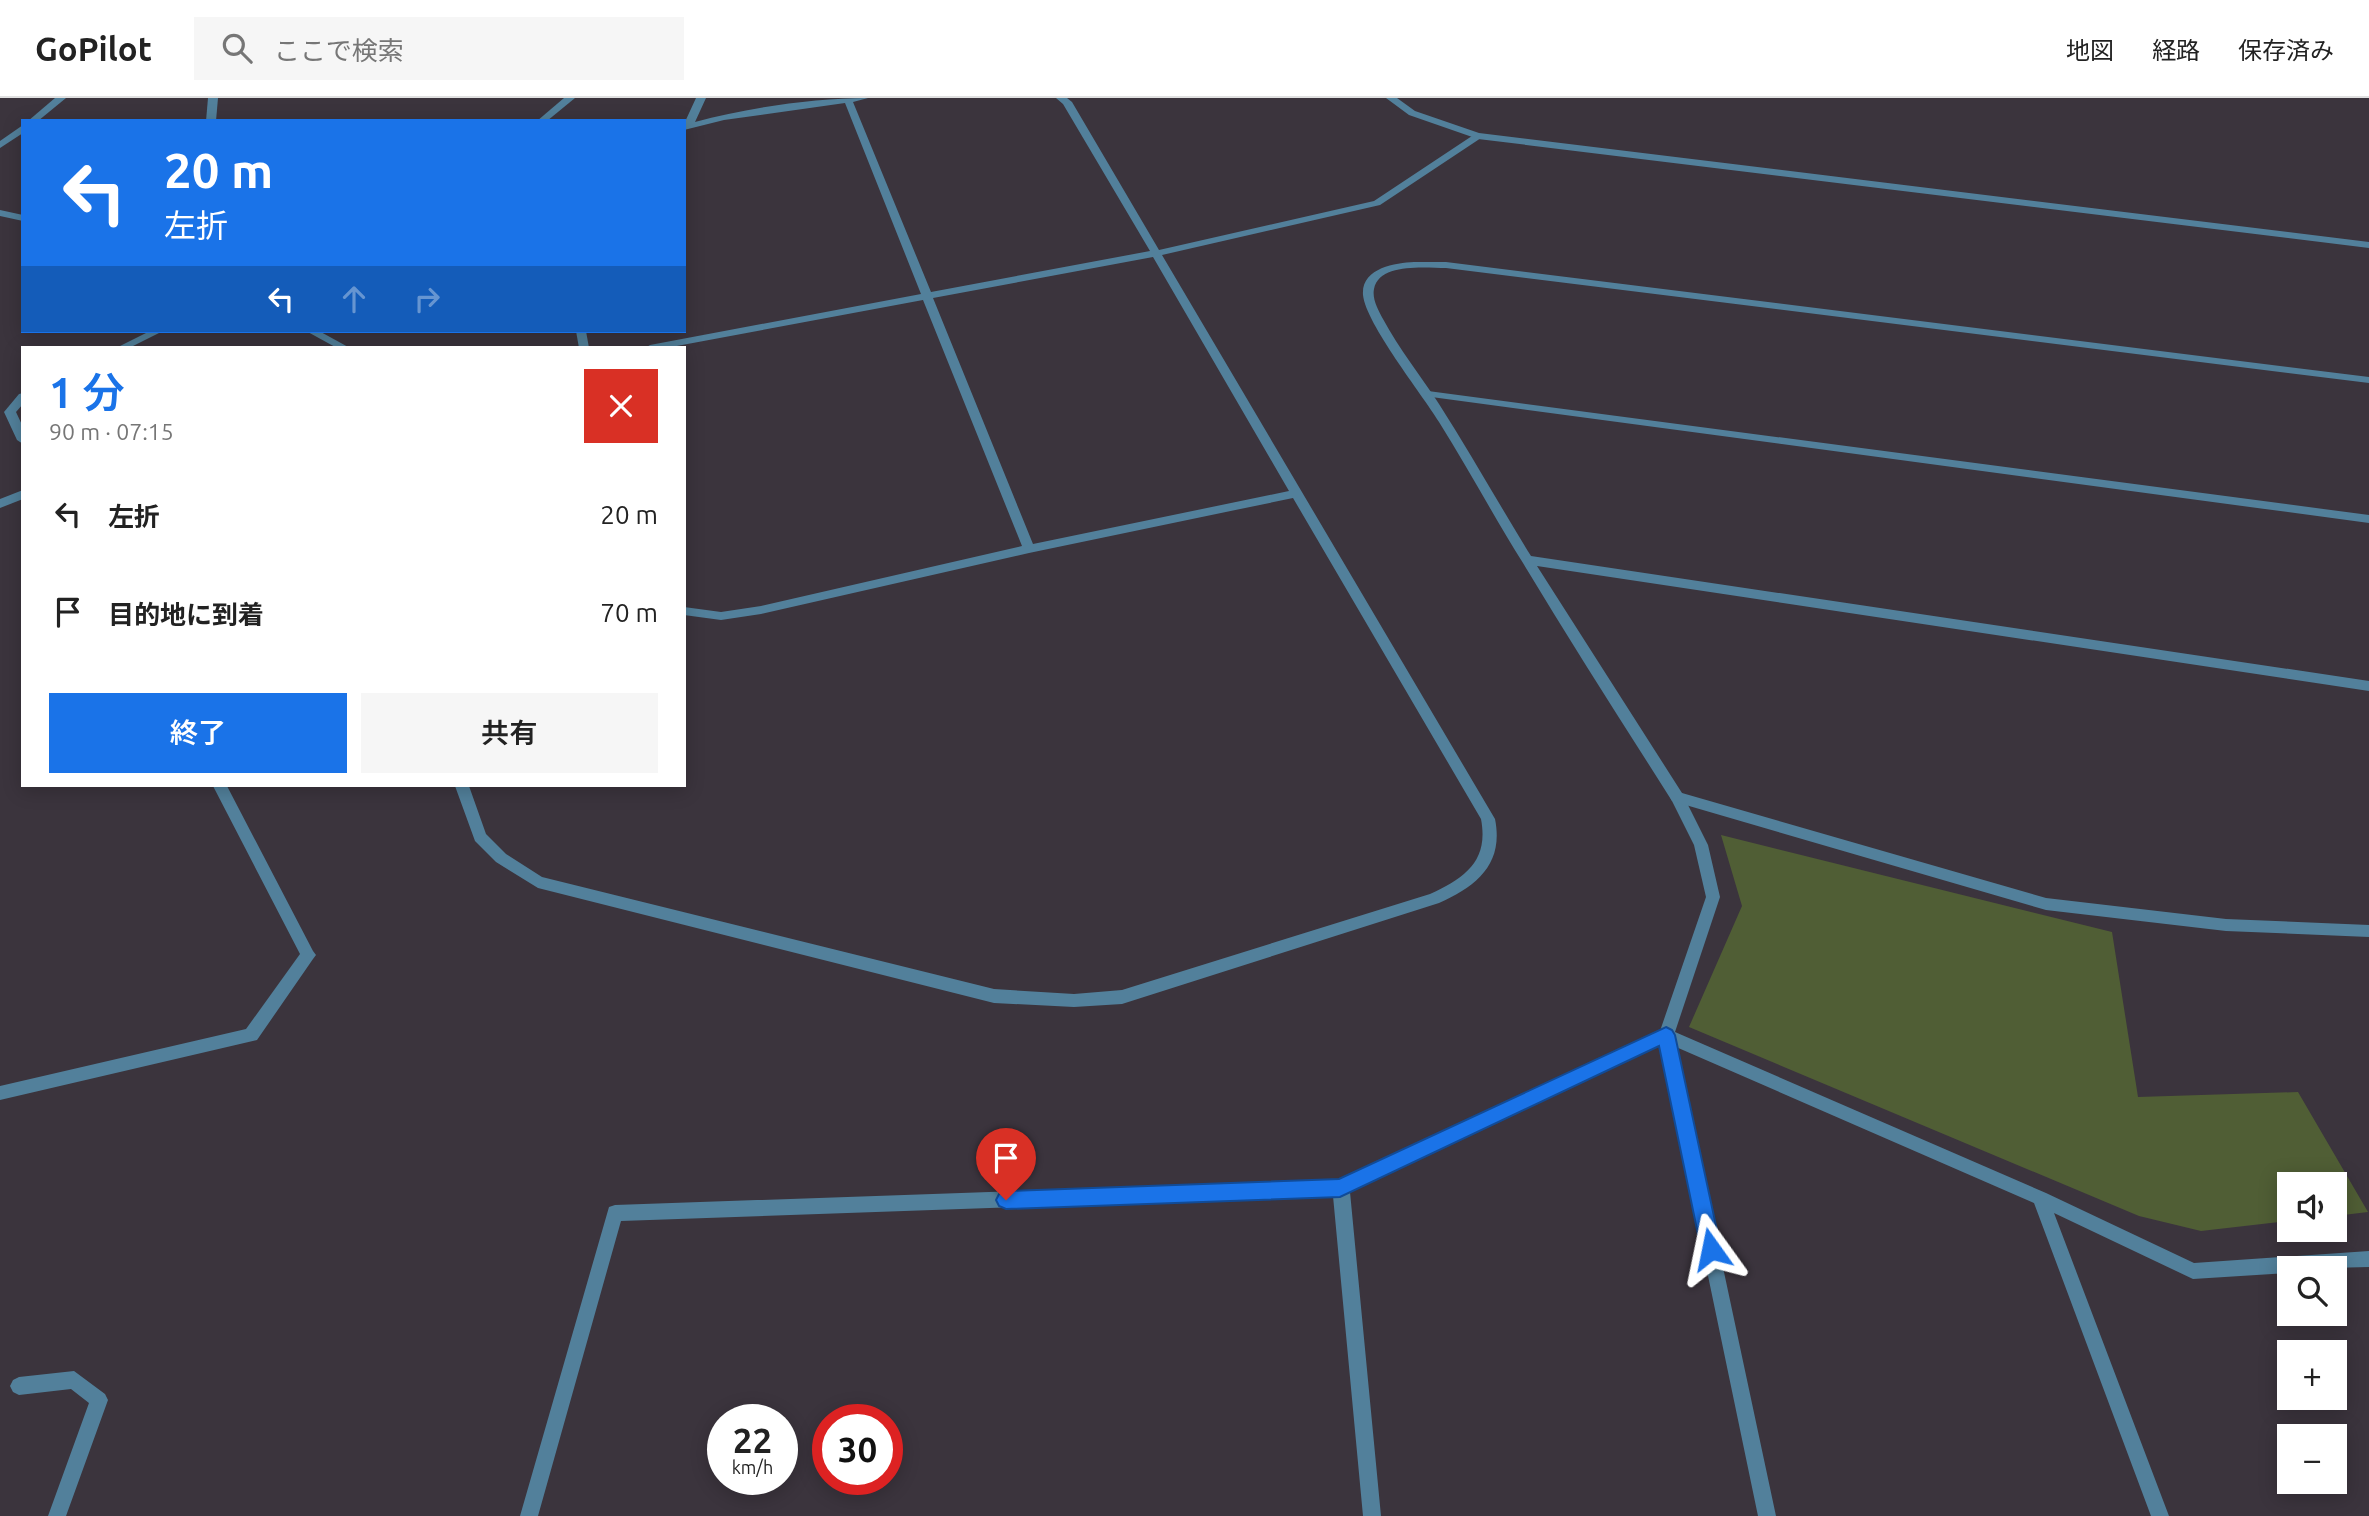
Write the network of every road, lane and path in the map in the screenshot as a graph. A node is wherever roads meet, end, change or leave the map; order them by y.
1 (61, 98) edge
2 (213, 98) edge
3 (570, 98) edge
4 (701, 98) edge
5 (863, 98) edge
6 (1061, 98) edge
7 (1391, 98) edge
8 (848, 100) junction
9 (35, 119) edge
10 (211, 119) edge
11 (544, 119) edge
12 (686, 126) edge
13 (21, 129) edge
14 (1478, 136) junction
15 (0, 145) edge
16 (0, 213) edge
17 (21, 218) edge
18 (2369, 245) edge
19 (1157, 253) junction
20 (929, 296) junction
21 (154, 333) edge
22 (315, 333) edge
23 (125, 346) edge
24 (341, 346) edge
25 (661, 346) edge
26 (2369, 380) edge
27 (1427, 394) junction
28 (21, 398) edge
29 (21, 436) edge
30 (1297, 493) junction
31 (21, 495) edge
32 (0, 504) edge
33 (2369, 519) edge
34 (1029, 549) junction
35 (1527, 560) junction
36 (686, 611) edge
37 (2369, 686) edge
38 (221, 787) edge
39 (462, 787) edge
40 (1676, 797) junction
41 (2369, 931) edge
42 (1666, 1035) junction
43 (0, 1093) edge
44 (1340, 1188) junction
45 (2040, 1198) junction
46 (2369, 1259) edge
47 (19, 1386) dead end
48 (57, 1516) edge
49 (529, 1516) edge
50 (1372, 1516) edge
51 (1768, 1516) edge
52 (2160, 1516) edge

1 - 9 street
2 - 10 street
3 - 11 street
4 - 12 street
5 - 8 street
6 - 19 street
7 - 14 street
8 - 12 street
8 - 20 street
13 - 15 street
14 - 18 street
14 - 19 street
16 - 17 street
19 - 20 street
19 - 30 street
20 - 25 street
20 - 34 street
21 - 23 street
22 - 24 street
26 - 27 street
27 - 33 street
27 - 35 street
28 - 29 street
30 - 34 street
30 - 39 street
31 - 32 street
34 - 36 street
35 - 37 street
35 - 40 street
38 - 43 street
40 - 41 street
40 - 42 street
42 - 44 street
42 - 45 street
42 - 51 street
44 - 49 street
44 - 50 street
45 - 46 street
45 - 52 street
47 - 48 street

